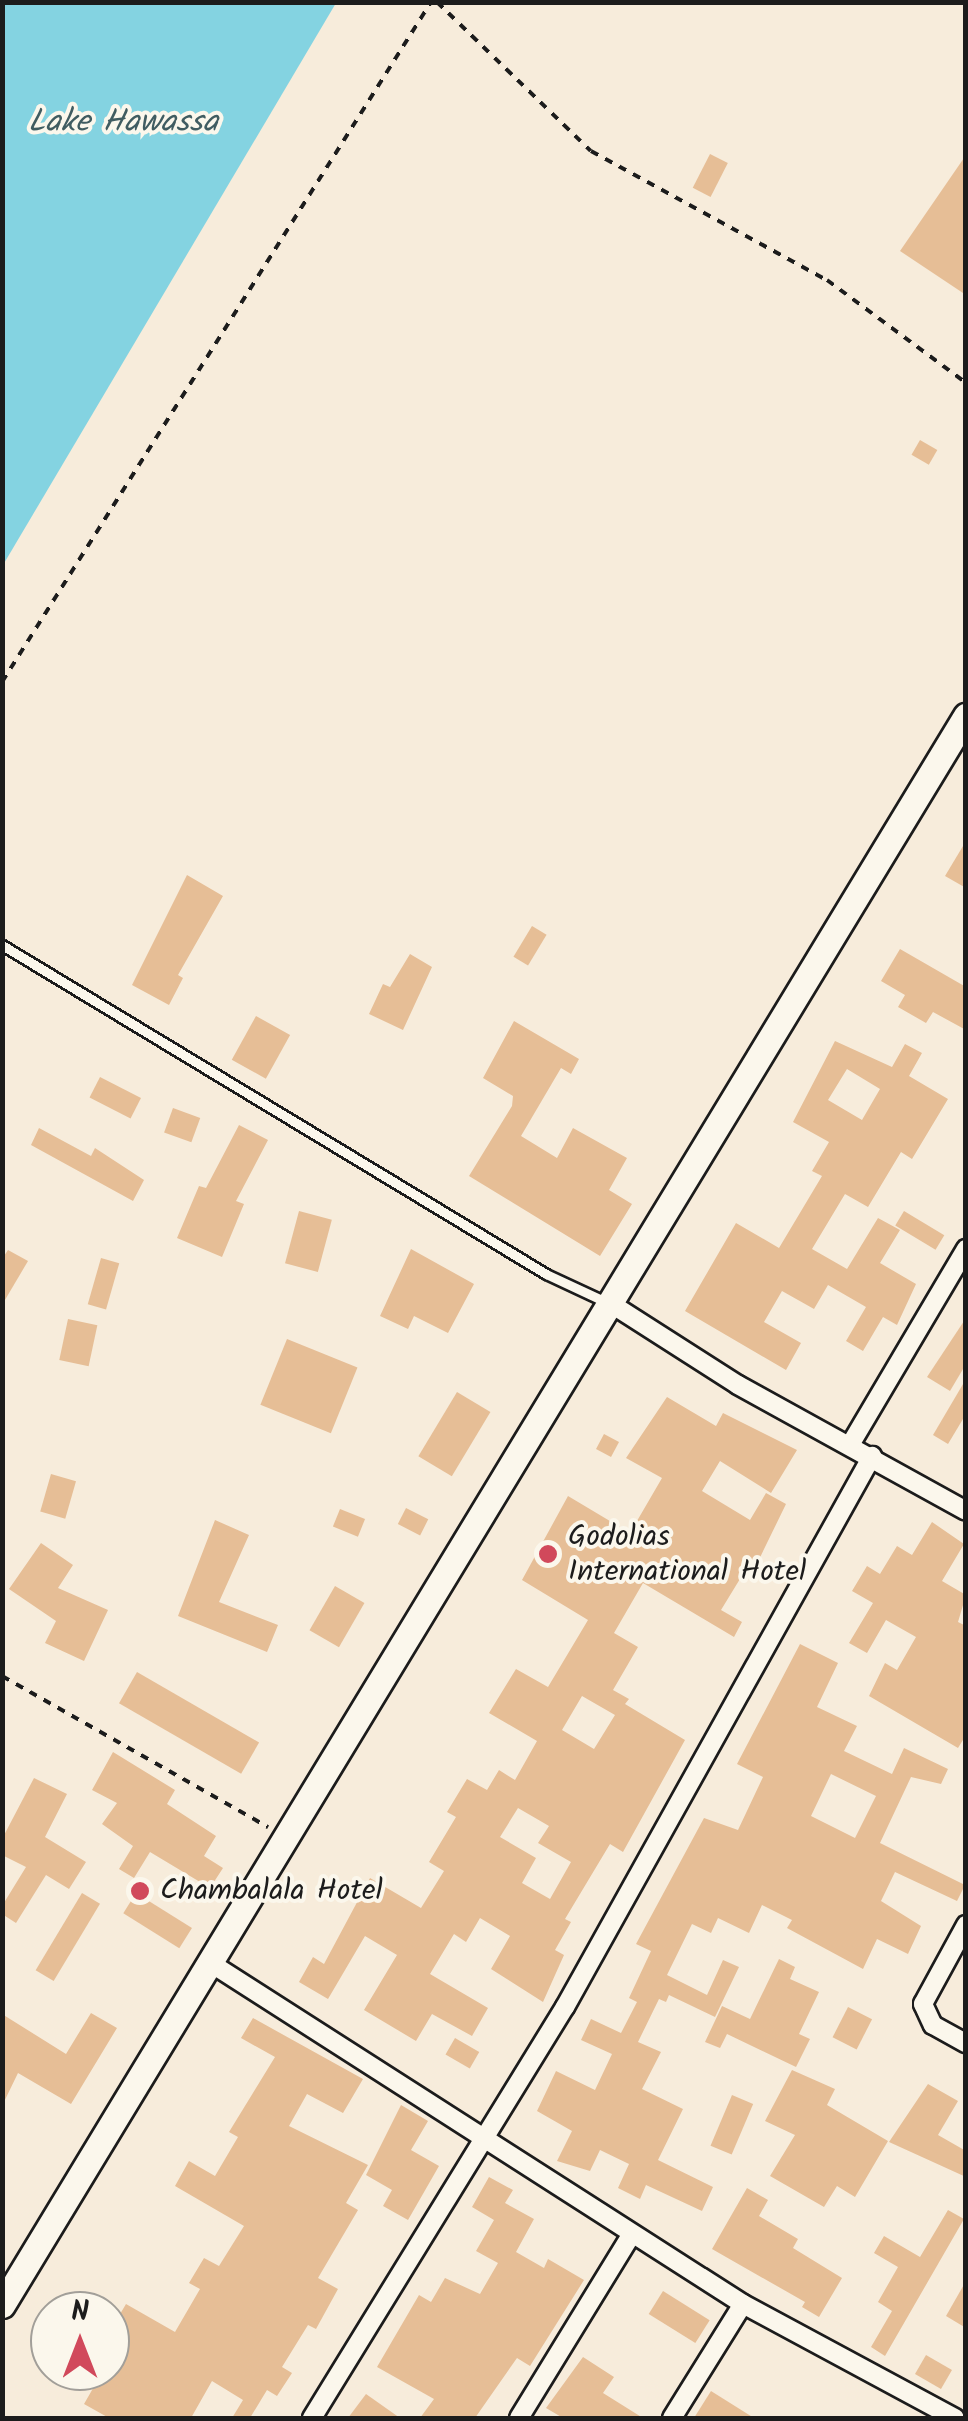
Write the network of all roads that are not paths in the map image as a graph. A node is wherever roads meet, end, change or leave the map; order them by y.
1 (966, 716) edge
2 (2, 945) edge
3 (966, 1249) edge
4 (614, 1305) junction
5 (850, 1444) junction
6 (872, 1456) junction
7 (966, 1511) edge
8 (966, 1925) edge
9 (210, 1962) junction
10 (966, 2043) edge
11 (487, 2137) junction
12 (632, 2235) junction
13 (6, 2291) edge
14 (743, 2304) junction
15 (312, 2418) edge
16 (520, 2418) edge
17 (672, 2418) edge
18 (956, 2418) edge

1 - 4 main road
2 - 4 lane
3 - 5 street
4 - 5 street
4 - 9 main road
5 - 6 street
6 - 7 street
6 - 11 street
8 - 10 street
9 - 11 street
9 - 13 main road
11 - 12 street
11 - 15 street
12 - 14 street
12 - 16 street
14 - 17 street
14 - 18 street

